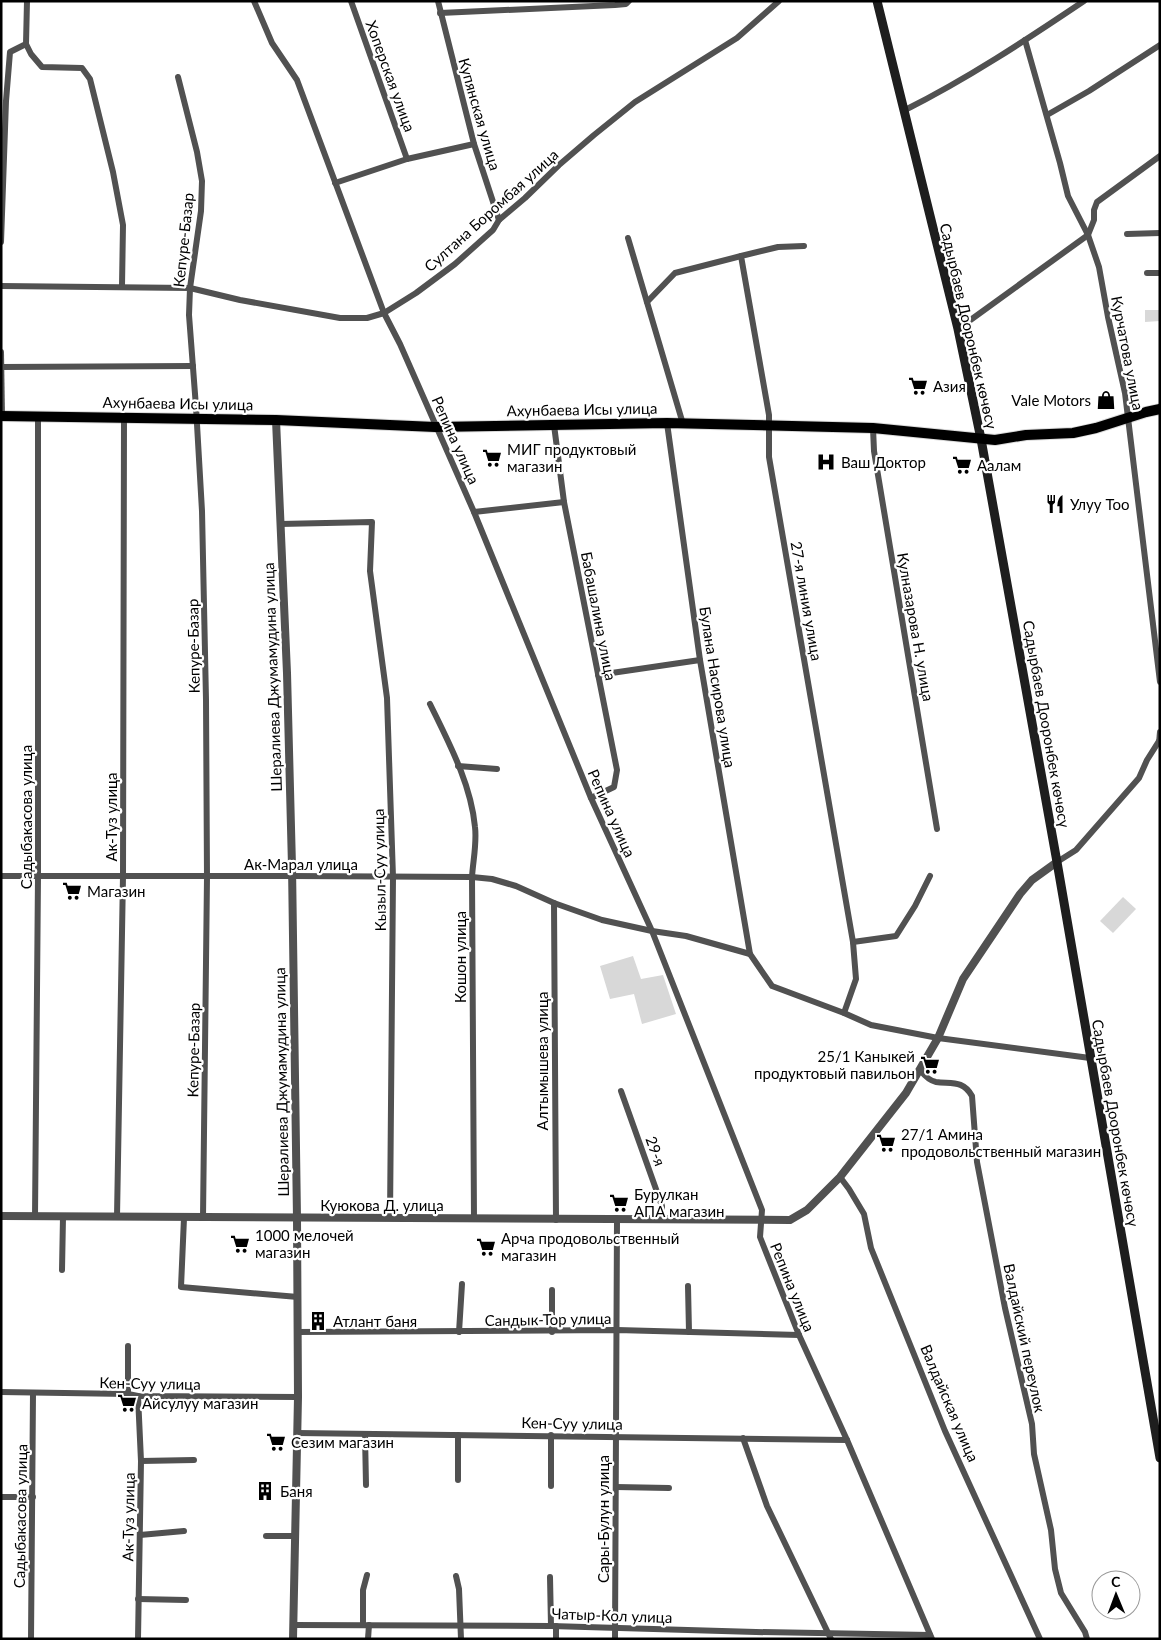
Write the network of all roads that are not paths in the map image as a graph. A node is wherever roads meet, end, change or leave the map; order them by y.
1 (27, 1) edge
2 (254, 1) edge
3 (351, 1) edge
4 (438, 1) edge
5 (629, 1) edge
6 (779, 1) edge
7 (877, 1) edge
8 (1084, 1) edge
9 (572, 4) edge
10 (549, 5) edge
11 (440, 14) junction
12 (1025, 40) junction
13 (26, 44) junction
14 (1160, 45) edge
15 (178, 77) dead end
16 (4, 101) edge
17 (905, 110) junction
18 (1047, 115) junction
19 (474, 144) junction
20 (1160, 156) edge
21 (407, 159) junction
22 (335, 183) junction
23 (2, 200) edge
24 (499, 220) junction
25 (1160, 233) edge
26 (1127, 234) dead end
27 (1088, 235) junction
28 (628, 238) dead end
29 (1, 242) edge
30 (804, 246) dead end
31 (741, 256) junction
32 (1147, 273) dead end
33 (1160, 273) edge
34 (1, 286) edge
35 (122, 286) junction
36 (190, 288) junction
37 (647, 302) junction
38 (384, 313) junction
39 (958, 329) junction
40 (1, 352) edge
41 (193, 366) junction
42 (1, 367) edge
43 (1160, 410) edge
44 (2, 416) edge
45 (38, 416) junction
46 (124, 417) junction
47 (197, 418) junction
48 (1127, 418) junction
49 (276, 420) junction
50 (667, 423) junction
51 (683, 424) junction
52 (554, 425) junction
53 (768, 426) junction
54 (435, 427) junction
55 (873, 428) junction
56 (981, 439) junction
57 (564, 502) junction
58 (474, 512) junction
59 (280, 524) junction
60 (700, 660) junction
61 (598, 675) junction
62 (1160, 682) edge
63 (430, 704) dead end
64 (1160, 732) edge
65 (1159, 744) edge
66 (458, 766) junction
67 (497, 769) dead end
68 (591, 798) junction
69 (937, 829) dead end
70 (1057, 862) junction
71 (1, 876) edge
72 (38, 876) junction
73 (123, 876) junction
74 (292, 876) junction
75 (930, 876) dead end
76 (207, 877) junction
77 (393, 877) junction
78 (472, 878) junction
79 (554, 903) junction
80 (652, 931) junction
81 (853, 942) junction
82 (750, 954) junction
83 (844, 1013) junction
84 (938, 1038) junction
85 (1090, 1058) junction
86 (920, 1070) junction
87 (621, 1091) dead end
88 (840, 1177) junction
89 (1, 1216) edge
90 (35, 1217) junction
91 (63, 1217) junction
92 (117, 1217) junction
93 (184, 1218) junction
94 (203, 1218) junction
95 (297, 1218) junction
96 (390, 1218) junction
97 (474, 1218) junction
98 (556, 1220) junction
99 (617, 1220) junction
100 (662, 1220) junction
101 (762, 1220) junction
102 (62, 1270) dead end
103 (462, 1284) dead end
104 (688, 1286) dead end
105 (552, 1290) dead end
106 (298, 1297) junction
107 (617, 1330) junction
108 (298, 1332) junction
109 (459, 1332) junction
110 (552, 1332) junction
111 (689, 1332) junction
112 (799, 1335) junction
113 (128, 1346) dead end
114 (1, 1392) edge
115 (33, 1393) junction
116 (128, 1394) junction
117 (138, 1396) junction
118 (298, 1397) junction
119 (297, 1433) junction
120 (365, 1435) junction
121 (458, 1435) junction
122 (551, 1435) junction
123 (616, 1437) junction
124 (743, 1438) junction
125 (847, 1440) junction
126 (1160, 1458) edge
127 (194, 1460) dead end
128 (141, 1461) junction
129 (458, 1480) dead end
130 (366, 1485) dead end
131 (551, 1486) dead end
132 (616, 1487) junction
133 (670, 1488) dead end
134 (1, 1497) edge
135 (33, 1497) junction
136 (184, 1531) dead end
137 (140, 1535) junction
138 (266, 1536) dead end
139 (295, 1536) junction
140 (367, 1575) dead end
141 (456, 1576) dead end
142 (550, 1577) dead end
143 (138, 1599) junction
144 (186, 1600) dead end
145 (293, 1625) junction
146 (366, 1625) junction
147 (461, 1626) junction
148 (553, 1626) junction
149 (615, 1628) junction
150 (756, 1635) edge
151 (830, 1636) edge
152 (931, 1637) edge
153 (31, 1639) edge
154 (138, 1639) edge
155 (293, 1639) edge
156 (368, 1639) edge
157 (461, 1639) edge
158 (556, 1639) edge
159 (615, 1639) edge
160 (1040, 1639) edge
161 (1087, 1639) edge

1 - 13 street
2 - 22 street, Репина улица
3 - 21 street, Хоперская улица
4 - 11 street, Купянская улица
5 - 9 street
6 - 24 street, Султана Боромбая улица
7 - 17 main road, Садырбаев Дооронбек көчөсү
8 - 12 street
9 - 10 street
10 - 11 street
11 - 19 street, Купянская улица
12 - 17 street
12 - 18 street, Курчатова улица
13 - 16 street
13 - 35 street
14 - 18 street
15 - 36 street, Кепуре-Базар
16 - 23 street
17 - 39 main road, Садырбаев Дооронбек көчөсү
18 - 27 street, Курчатова улица
19 - 21 street
19 - 24 street, Купянская улица
20 - 27 street
21 - 22 street
22 - 38 street, Репина улица
23 - 29 street
24 - 38 street, Султана Боромбая улица
25 - 26 street
27 - 39 street
27 - 48 street, Курчатова улица
28 - 37 street
30 - 31 street
31 - 37 street
31 - 53 street, 27-я линия улица
32 - 33 street
34 - 35 street, Султана Боромбая улица
35 - 36 street, Султана Боромбая улица
36 - 38 street, Султана Боромбая улица
36 - 41 street, Кепуре-Базар
37 - 51 street
38 - 54 street, Репина улица
39 - 56 main road, Садырбаев Дооронбек көчөсү
40 - 42 street
41 - 42 street
41 - 47 street, Кепуре-Базар
42 - 44 street
43 - 48 main road, Ахунбаева Исы улица
44 - 45 main road, Ахунбаева Исы улица
45 - 46 main road, Ахунбаева Исы улица
45 - 72 street, Садыбакасова улица
46 - 47 main road, Ахунбаева Исы улица
46 - 73 street, Ак-Туз улица
47 - 49 main road, Ахунбаева Исы улица
47 - 76 street, Кепуре-Базар
48 - 56 main road, Ахунбаева Исы улица
48 - 62 street, Курчатова улица
49 - 54 main road, Ахунбаева Исы улица
49 - 59 street, Шералиева Джумамудина улица
50 - 51 main road, Ахунбаева Исы улица
50 - 52 main road, Ахунбаева Исы улица
50 - 60 street, Булана Насирова улица
51 - 53 main road, Ахунбаева Исы улица
52 - 54 main road, Ахунбаева Исы улица
52 - 57 street, Бабашалина улица
53 - 55 main road, Ахунбаева Исы улица
53 - 81 street, 27-я линия улица
54 - 58 street, Репина улица
55 - 56 main road, Ахунбаева Исы улица
55 - 69 street, Кулназарова Н. улица
56 - 70 main road, Садырбаев Дооронбек көчөсү
57 - 58 street
57 - 61 street, Бабашалина улица
58 - 68 street, Репина улица
59 - 74 street, Шералиева Джумамудина улица
59 - 77 street, Кызыл-Суу улица
60 - 61 street
60 - 82 street, Булана Насирова улица
61 - 68 street, Бабашалина улица
63 - 66 street, Кошон улица
64 - 65 street
65 - 70 street
66 - 67 street
66 - 78 street, Кошон улица
68 - 80 street, Репина улица
70 - 84 street
70 - 85 main road, Садырбаев Дооронбек көчөсү
71 - 72 street, Ак-Марал улица
72 - 73 street, Ак-Марал улица
72 - 90 street, Садыбакасова улица
73 - 76 street, Ак-Марал улица
73 - 92 street, Ак-Туз улица
74 - 76 street, Ак-Марал улица
74 - 77 street, Ак-Марал улица
74 - 95 street, Шералиева Джумамудина улица
75 - 81 street
76 - 94 street, Кепуре-Базар
77 - 78 street, Ак-Марал улица
77 - 96 street, Кызыл-Суу улица
78 - 79 street, Ак-Марал улица
78 - 97 street, Кошон улица
79 - 80 street, Ак-Марал улица
79 - 98 street, Алтымышева улица
80 - 82 street
80 - 101 street, Репина улица
81 - 83 street, 27-я линия улица
82 - 83 street
83 - 84 street
84 - 85 street
84 - 86 street
85 - 126 main road, Садырбаев Дооронбек көчөсү
86 - 88 street
86 - 161 street, Валдайский переулок
87 - 100 street, 29-я
88 - 101 street
88 - 160 street, Валдайская улица
89 - 90 street, Куюкова Д. улица
90 - 91 street, Куюкова Д. улица
91 - 92 street, Куюкова Д. улица
91 - 102 street
92 - 93 street, Куюкова Д. улица
93 - 94 street, Куюкова Д. улица
93 - 106 street
94 - 95 street, Куюкова Д. улица
95 - 96 street, Куюкова Д. улица
95 - 106 street, Шералиева Джумамудина улица
96 - 97 street, Куюкова Д. улица
97 - 98 street, Куюкова Д. улица
98 - 99 street, Куюкова Д. улица
99 - 100 street, Куюкова Д. улица
99 - 107 street, Сары-Булун улица
100 - 101 street, Куюкова Д. улица
101 - 112 street, Репина улица
103 - 109 street
104 - 111 street
105 - 110 street
106 - 108 street, Шералиева Джумамудина улица
107 - 110 street, Сандык-Тор улица
107 - 111 street, Сандык-Тор улица
107 - 123 street, Сары-Булун улица
108 - 109 street, Сандык-Тор улица
108 - 118 street, Шералиева Джумамудина улица
109 - 110 street, Сандык-Тор улица
111 - 112 street, Сандык-Тор улица
112 - 125 street, Репина улица
113 - 116 street
114 - 115 street, Кен-Суу улица
115 - 116 street, Кен-Суу улица
115 - 135 street, Садыбакасова улица
116 - 117 street, Кен-Суу улица
117 - 118 street, Кен-Суу улица
117 - 128 street, Ак-Туз улица
118 - 119 street, Шералиева Джумамудина улица
119 - 120 street, Кен-Суу улица
119 - 139 street, Шералиева Джумамудина улица
120 - 121 street, Кен-Суу улица
120 - 130 street
121 - 122 street, Кен-Суу улица
121 - 129 street
122 - 123 street, Кен-Суу улица
122 - 131 street
123 - 124 street, Кен-Суу улица
123 - 132 street, Сары-Булун улица
124 - 125 street, Кен-Суу улица
124 - 151 street
125 - 152 street, Репина улица
127 - 128 street
128 - 137 street, Ак-Туз улица
132 - 133 street
132 - 149 street, Сары-Булун улица
134 - 135 street
135 - 153 street, Садыбакасова улица
136 - 137 street
137 - 143 street, Ак-Туз улица
138 - 139 street
139 - 145 street, Шералиева Джумамудина улица
140 - 146 street
141 - 147 street
142 - 148 street
143 - 144 street
143 - 154 street, Ак-Туз улица
145 - 146 street, Чатыр-Кол улица
145 - 155 street, Шералиева Джумамудина улица
146 - 147 street, Чатыр-Кол улица
146 - 156 street
147 - 148 street, Чатыр-Кол улица
147 - 157 street
148 - 149 street, Чатыр-Кол улица
148 - 158 street
149 - 150 street, Чатыр-Кол улица
149 - 159 street, Сары-Булун улица
150 - 151 street, Чатыр-Кол улица
151 - 152 street, Чатыр-Кол улица

